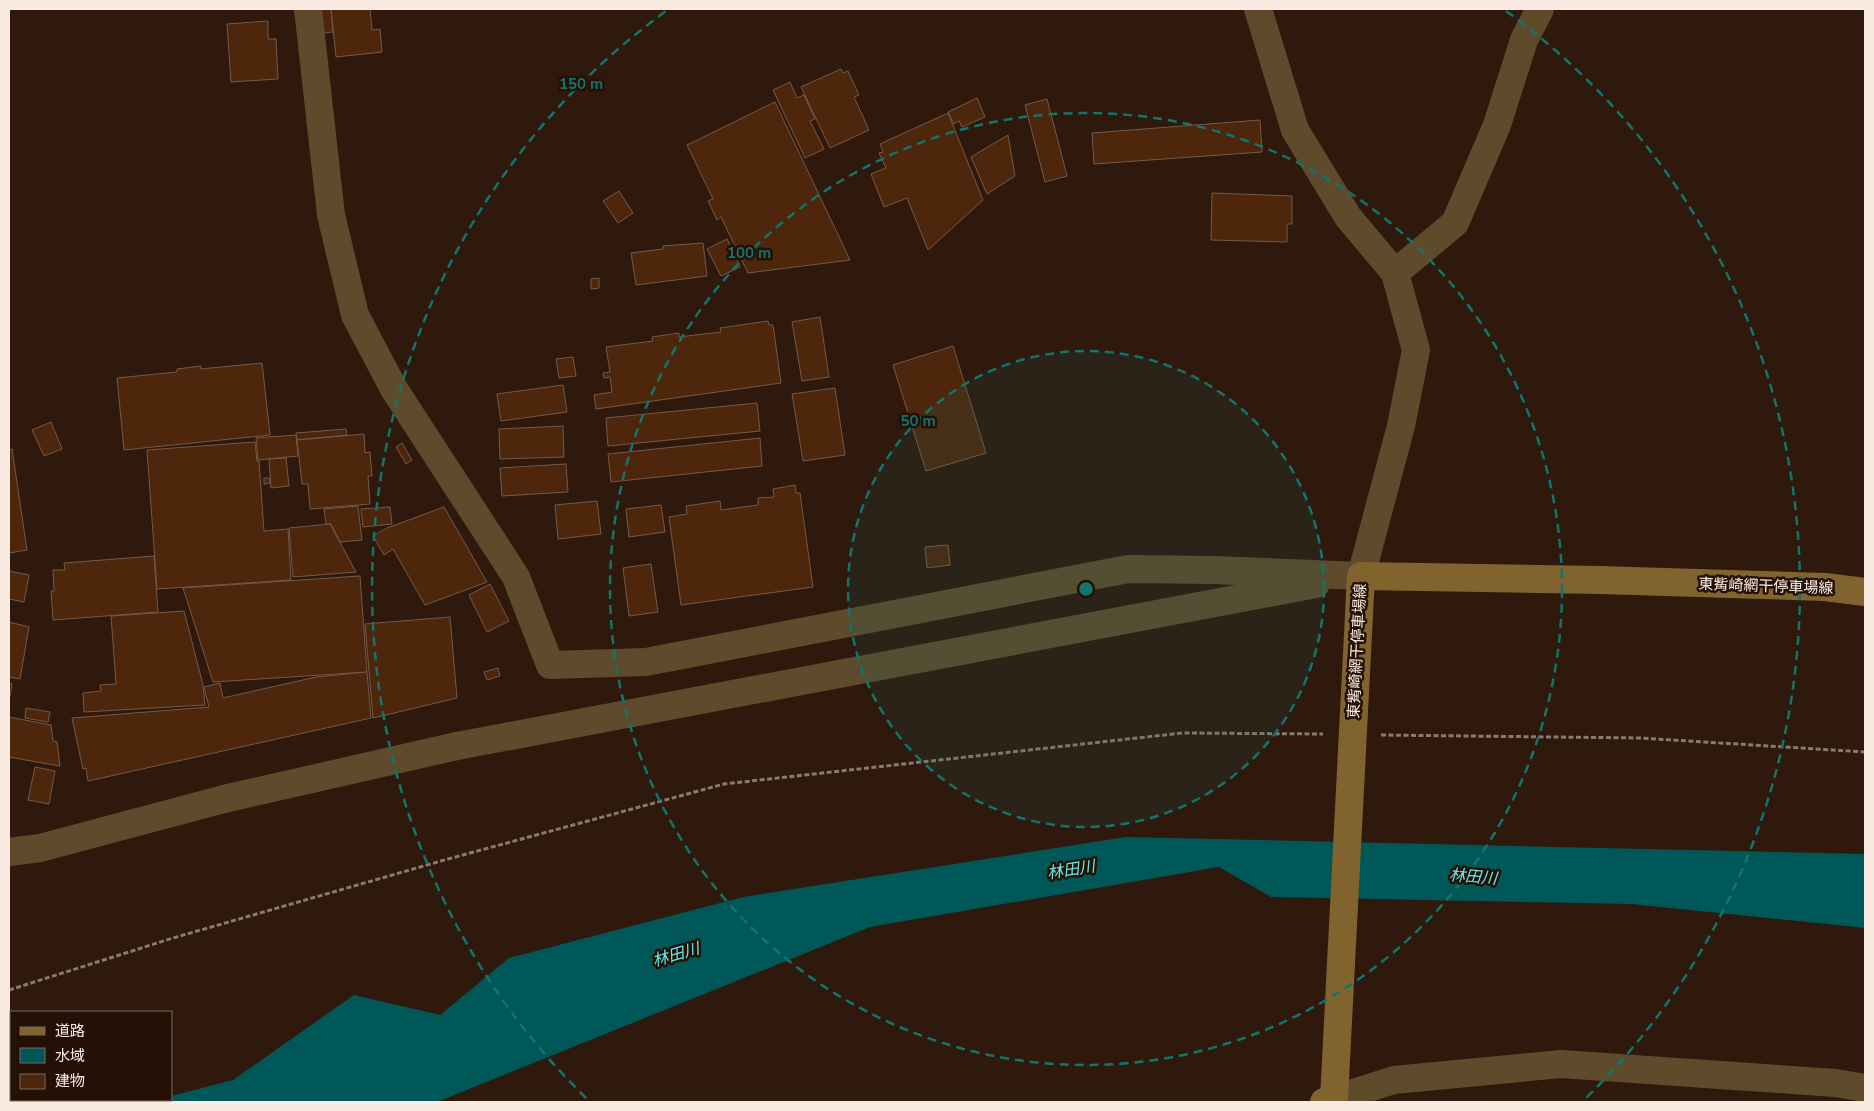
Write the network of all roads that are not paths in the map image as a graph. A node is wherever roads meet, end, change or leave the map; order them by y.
1 (308, 9) edge
2 (1258, 9) edge
3 (1540, 9) edge
4 (1394, 273) junction
5 (1361, 576) junction
6 (1865, 592) edge
7 (9, 852) edge
8 (1865, 1088) edge
9 (1332, 1101) edge

1 - 5 street
2 - 4 street
3 - 4 street
4 - 5 street
5 - 6 main road, 東觜崎網干停車場線
5 - 7 street
5 - 9 main road, 東觜崎網干停車場線
8 - 9 street

